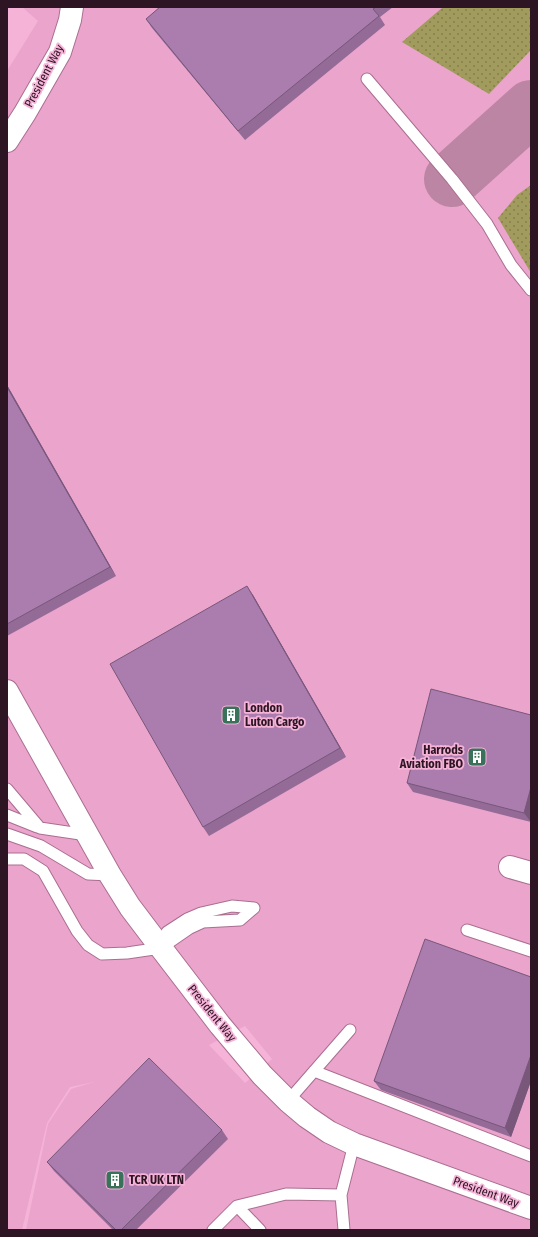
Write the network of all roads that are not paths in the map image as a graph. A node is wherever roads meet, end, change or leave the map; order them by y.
1 (72, 7) edge
2 (367, 79) dead end
3 (7, 141) edge
4 (531, 290) edge
5 (7, 691) edge
6 (7, 789) edge
7 (7, 815) edge
8 (40, 828) junction
9 (7, 834) edge
10 (87, 835) junction
11 (7, 859) edge
12 (510, 867) dead end
13 (531, 873) edge
14 (110, 875) junction
15 (467, 930) dead end
16 (161, 948) junction
17 (531, 951) edge
18 (350, 1030) dead end
19 (314, 1072) junction
20 (288, 1101) junction
21 (354, 1144) junction
22 (531, 1156) edge
23 (341, 1195) junction
24 (237, 1206) junction
25 (531, 1208) edge
26 (213, 1230) edge
27 (260, 1230) edge
28 (344, 1230) edge

1 - 3 street, President Way
2 - 4 lane
5 - 10 street, President Way
6 - 8 lane
7 - 8 lane
8 - 10 lane
9 - 14 lane
10 - 14 street, President Way
11 - 16 lane
12 - 13 street
14 - 16 street, President Way
15 - 17 lane
16 - 16 lane
16 - 20 street, President Way
18 - 19 lane
19 - 20 lane
19 - 22 lane
20 - 21 street, President Way
21 - 23 lane
21 - 25 street, President Way
23 - 24 lane
23 - 28 lane
24 - 26 lane
24 - 27 lane

